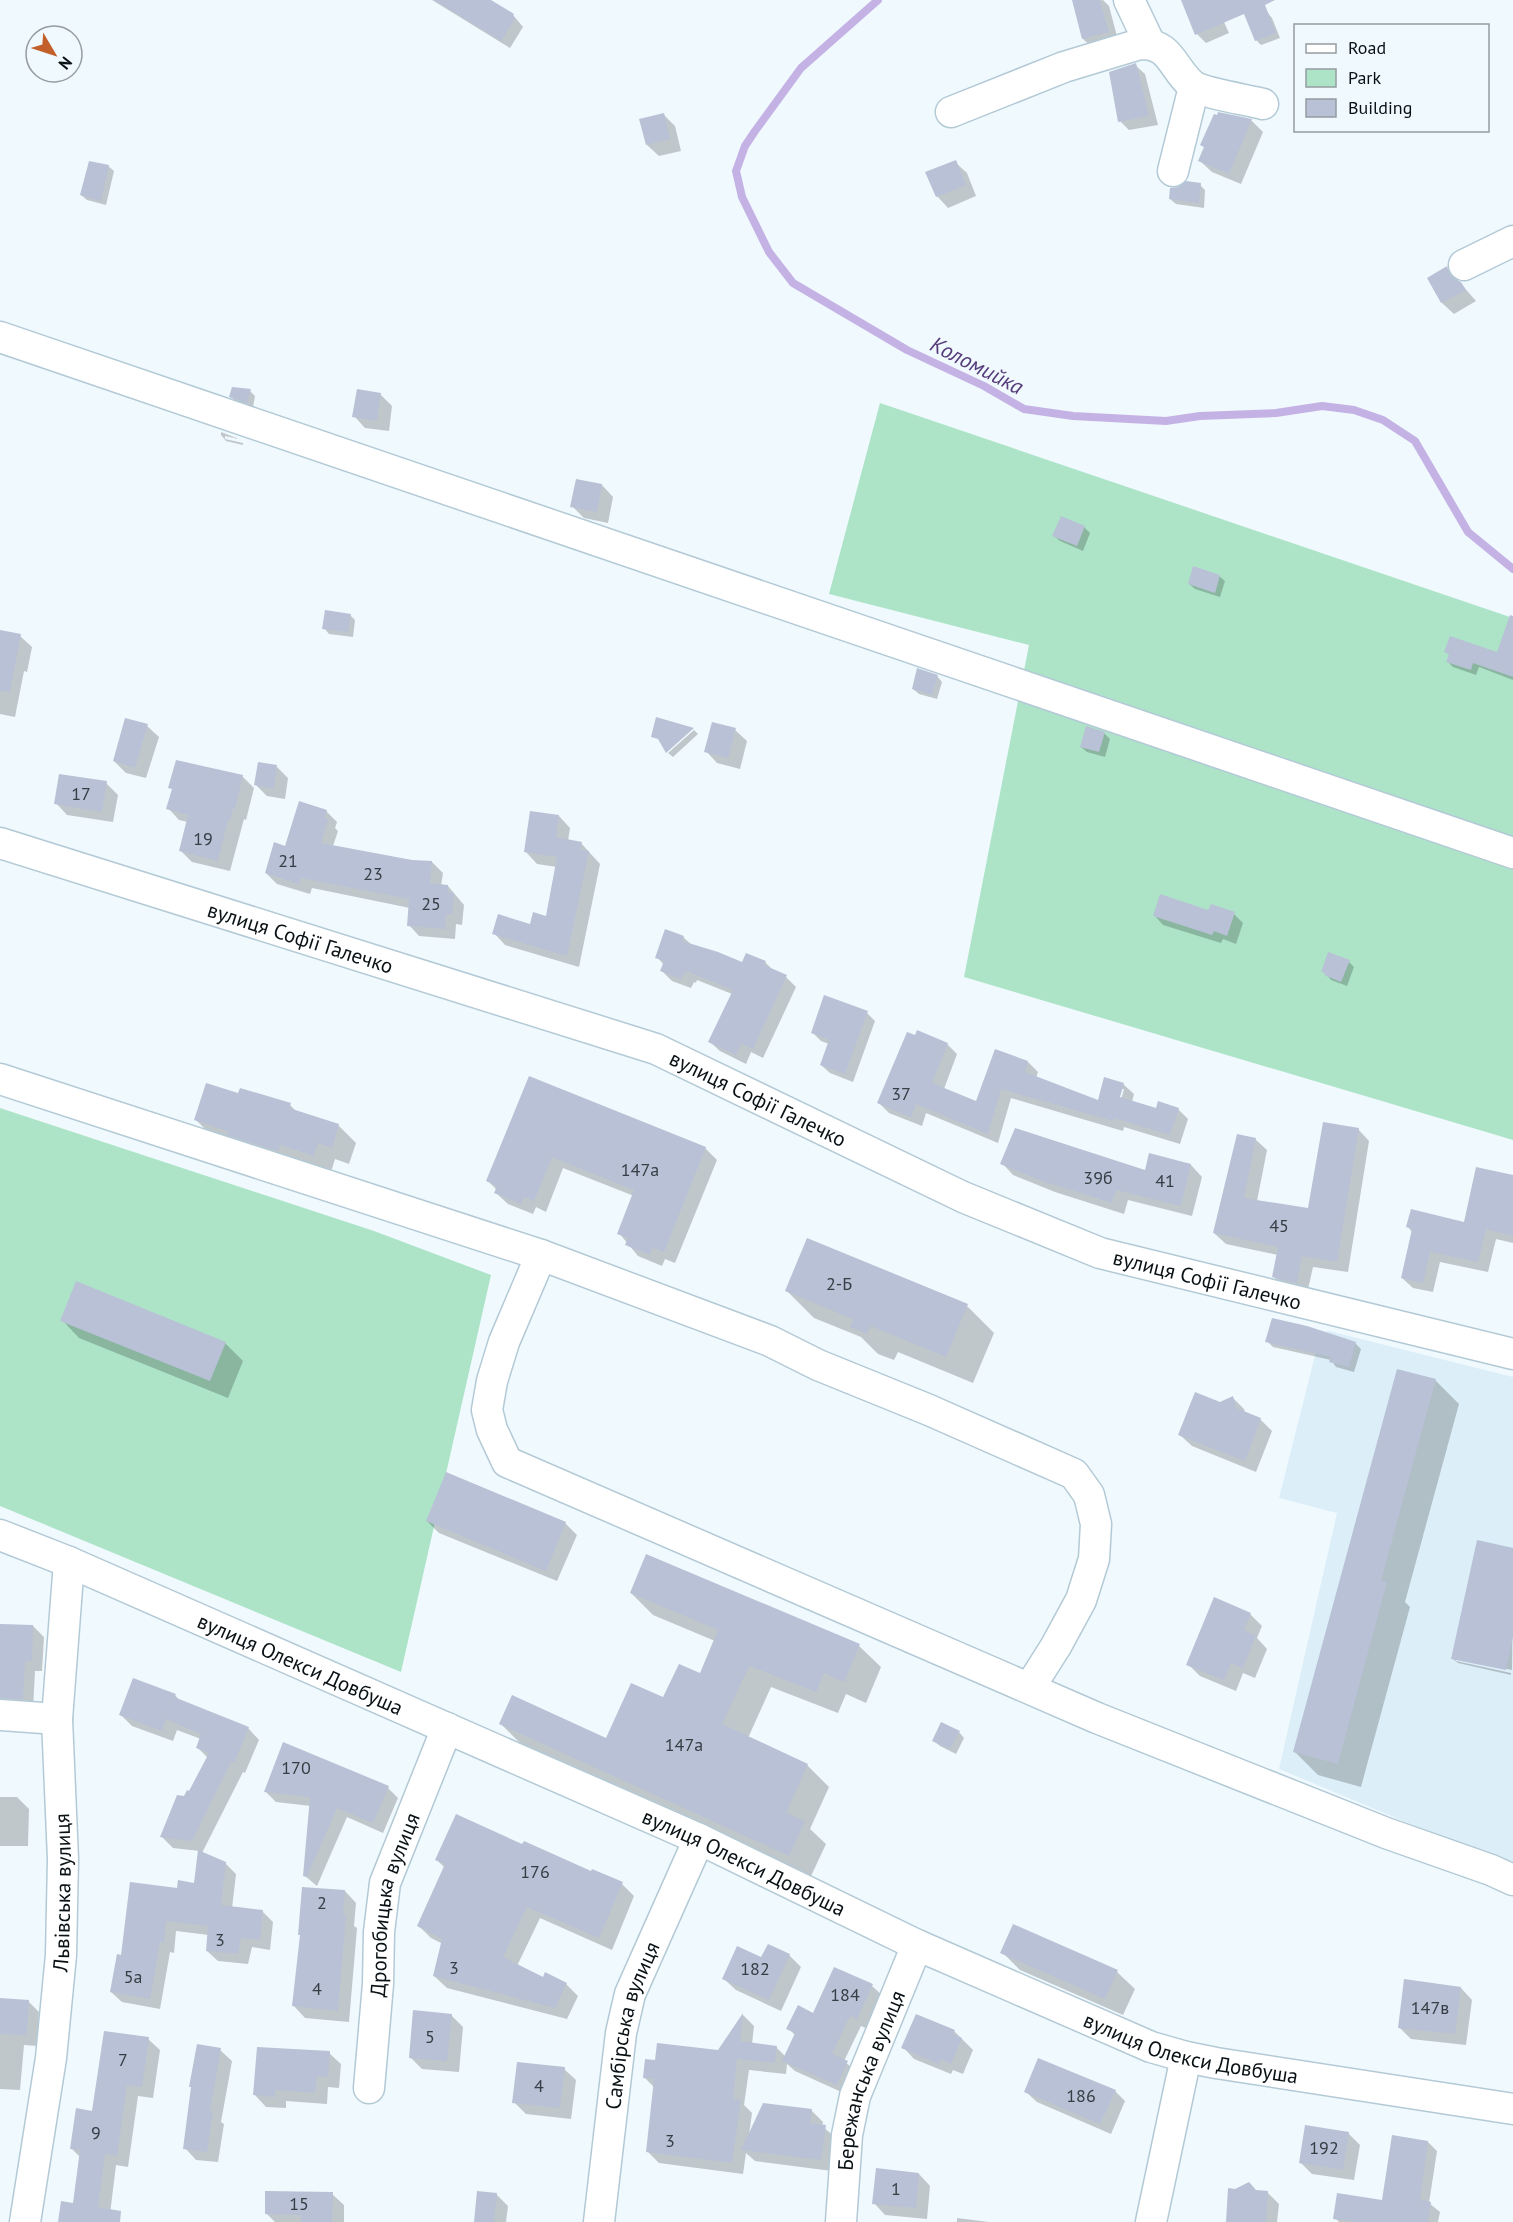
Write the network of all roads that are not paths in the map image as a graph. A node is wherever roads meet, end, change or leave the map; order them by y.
1 (1129, 0) edge
2 (1150, 44) junction
3 (1194, 87) junction
4 (1263, 104) dead end
5 (951, 112) dead end
6 (1173, 171) dead end
7 (1513, 241) edge
8 (1464, 265) dead end
9 (0, 337) edge
10 (0, 843) edge
11 (1513, 853) edge
12 (0, 1079) edge
13 (541, 1256) junction
14 (1513, 1354) edge
15 (0, 1535) edge
16 (69, 1562) junction
17 (1030, 1687) junction
18 (0, 1715) edge
19 (57, 1719) junction
20 (447, 1728) junction
21 (699, 1839) junction
22 (1513, 1880) edge
23 (917, 1945) junction
24 (1186, 2057) junction
25 (369, 2088) dead end
26 (1513, 2109) edge
27 (25, 2222) edge
28 (599, 2222) edge
29 (841, 2222) edge
30 (1151, 2222) edge

1 - 2 street
2 - 3 street
2 - 5 street
3 - 4 street
3 - 6 street
7 - 8 street
9 - 11 street
10 - 14 street, вулиця Софії Галечко
12 - 13 street
13 - 17 street
13 - 17 street
15 - 16 street, вулиця Олекси Довбуша
16 - 19 street, Львівська вулиця
16 - 20 street, вулиця Олекси Довбуша
17 - 22 street
18 - 19 street
19 - 27 street, Львівська вулиця
20 - 21 street, вулиця Олекси Довбуша
20 - 25 street, Дрогобицька вулиця
21 - 23 street, вулиця Олекси Довбуша
21 - 28 street, Самбірська вулиця
23 - 24 street, вулиця Олекси Довбуша
23 - 29 street, Бережанська вулиця
24 - 26 street, вулиця Олекси Довбуша
24 - 30 street

